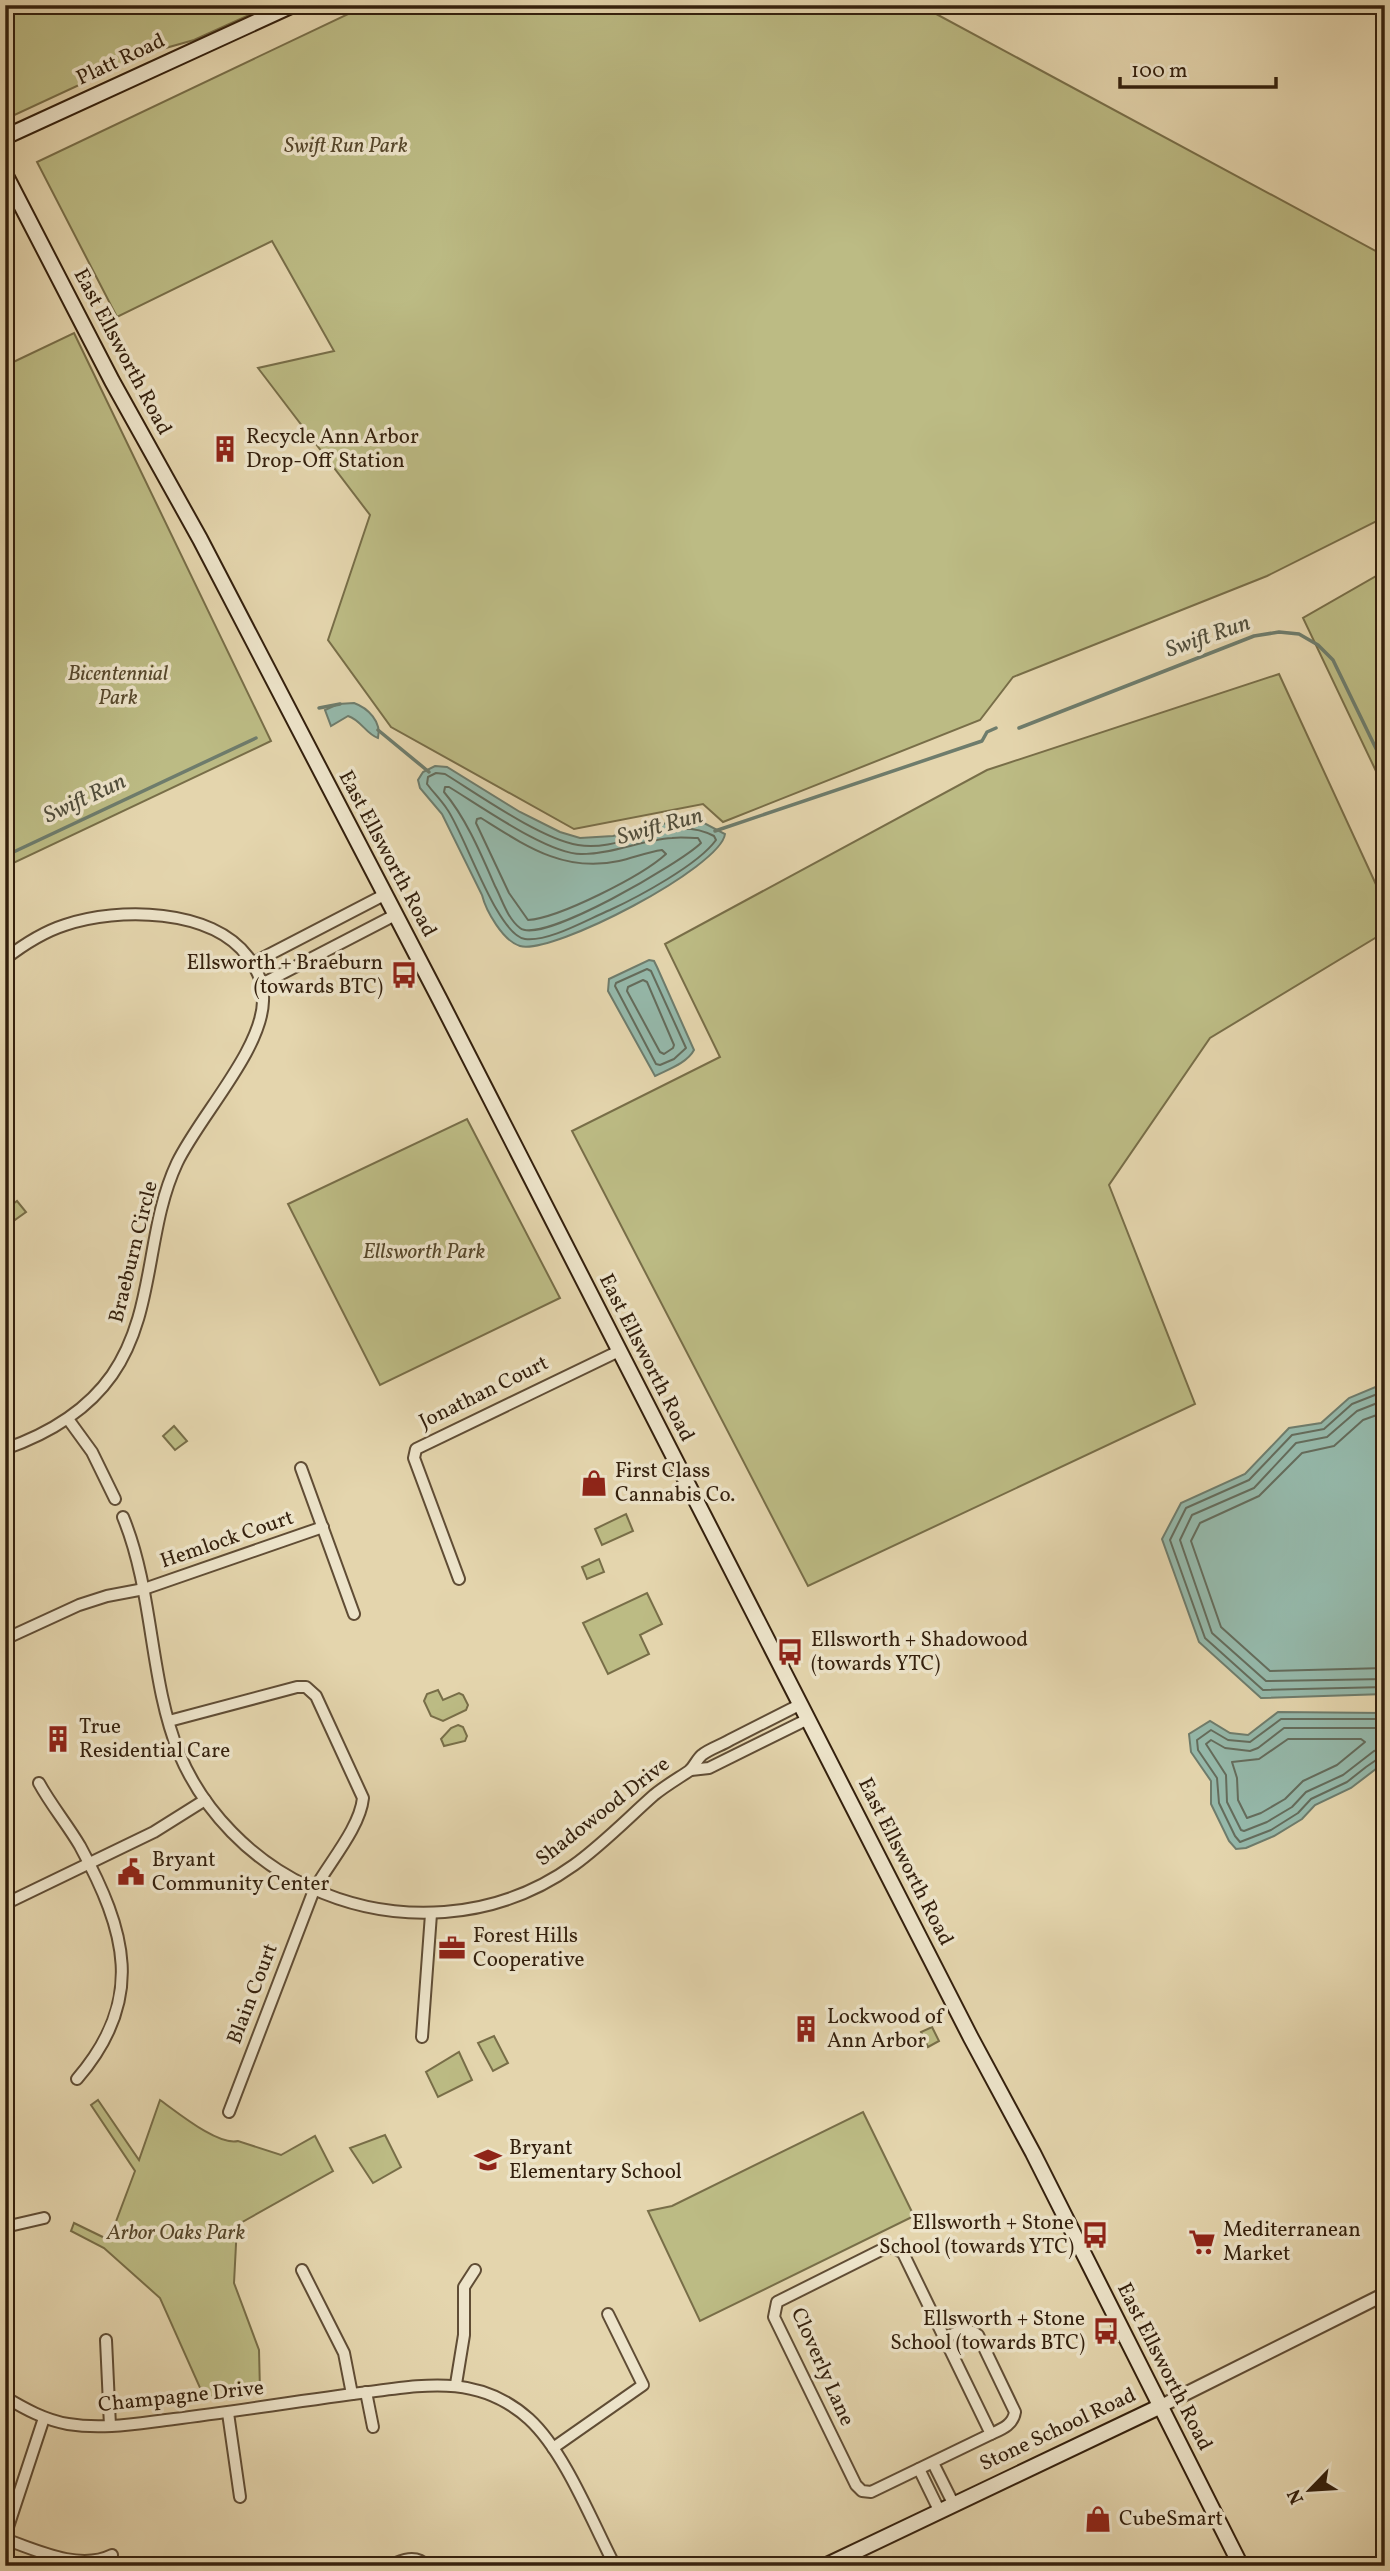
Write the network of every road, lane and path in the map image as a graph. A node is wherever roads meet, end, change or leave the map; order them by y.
1 (293, 5) edge
2 (5, 137) edge
3 (5, 174) edge
4 (384, 895) junction
5 (395, 915) junction
6 (5, 959) edge
7 (253, 963) junction
8 (262, 984) junction
9 (619, 1350) junction
10 (68, 1419) junction
11 (5, 1449) edge
12 (301, 1468) dead end
13 (115, 1499) dead end
14 (123, 1517) dead end
15 (323, 1527) junction
16 (459, 1579) dead end
17 (144, 1589) junction
18 (355, 1614) dead end
19 (5, 1639) edge
20 (801, 1704) junction
21 (808, 1719) junction
22 (169, 1721) junction
23 (691, 1770) junction
24 (39, 1783) dead end
25 (205, 1800) junction
26 (89, 1864) junction
27 (314, 1890) junction
28 (5, 1904) edge
29 (431, 1913) junction
30 (422, 2038) dead end
31 (77, 2079) dead end
32 (229, 2112) dead end
33 (44, 2218) dead end
34 (5, 2227) edge
35 (302, 2270) dead end
36 (474, 2270) dead end
37 (1385, 2294) edge
38 (608, 2314) dead end
39 (944, 2339) junction
40 (106, 2340) dead end
41 (456, 2385) junction
42 (366, 2392) junction
43 (352, 2394) junction
44 (5, 2397) edge
45 (1161, 2406) junction
46 (228, 2413) junction
47 (44, 2418) junction
48 (110, 2426) junction
49 (373, 2427) dead end
50 (991, 2434) junction
51 (553, 2448) junction
52 (933, 2463) junction
53 (919, 2469) junction
54 (240, 2497) dead end
55 (953, 2503) junction
56 (939, 2510) junction
57 (5, 2538) edge
58 (113, 2555) dead end
59 (389, 2566) edge
60 (427, 2566) edge
61 (615, 2566) edge
62 (825, 2566) edge
63 (1241, 2566) edge

1 - 2 main road, Platt Road
3 - 4 main road, East Ellsworth Road
4 - 5 main road, East Ellsworth Road
4 - 7 street
5 - 8 street
5 - 9 main road, East Ellsworth Road
6 - 7 street, Braeburn Circle
7 - 8 street, Braeburn Circle
8 - 10 street, Braeburn Circle
9 - 16 street, Jonathan Court
9 - 20 main road, East Ellsworth Road
10 - 11 street, Braeburn Circle
10 - 13 street
12 - 15 street, Hemlock Court
14 - 17 street, Shadowood Drive
15 - 17 street, Hemlock Court
15 - 18 street, Hemlock Court
17 - 19 street, Hemlock Court
17 - 22 street, Shadowood Drive
20 - 21 main road, East Ellsworth Road
20 - 23 street, Shadowood Drive
21 - 23 street, Shadowood Drive
21 - 45 main road, East Ellsworth Road
22 - 25 street, Shadowood Drive
22 - 27 street, Blain Court
23 - 29 street, Shadowood Drive
24 - 26 street
25 - 26 street
25 - 27 street, Shadowood Drive
26 - 28 street
26 - 31 street
27 - 29 street, Shadowood Drive
27 - 32 street, Blain Court
29 - 30 street
33 - 34 street
35 - 43 street
36 - 41 street
37 - 45 street, Stone School Road
38 - 51 street
39 - 50 street, Cloverly Lane
39 - 50 street
39 - 53 street, Cloverly Lane
40 - 48 street
41 - 42 street, Champagne Drive
41 - 51 street, Champagne Drive
42 - 43 street, Champagne Drive
42 - 49 street
43 - 46 street, Champagne Drive
44 - 47 street, Champagne Drive
45 - 55 main road, Stone School Road
45 - 63 main road, East Ellsworth Road
46 - 48 street, Champagne Drive
46 - 54 street
47 - 48 street, Champagne Drive
47 - 57 street
50 - 52 street, Cloverly Lane
51 - 61 street, Champagne Drive
52 - 53 street, Cloverly Lane
52 - 55 street
53 - 56 street
55 - 56 main road, Stone School Road
56 - 62 main road, Stone School Road
57 - 58 street
59 - 60 street

